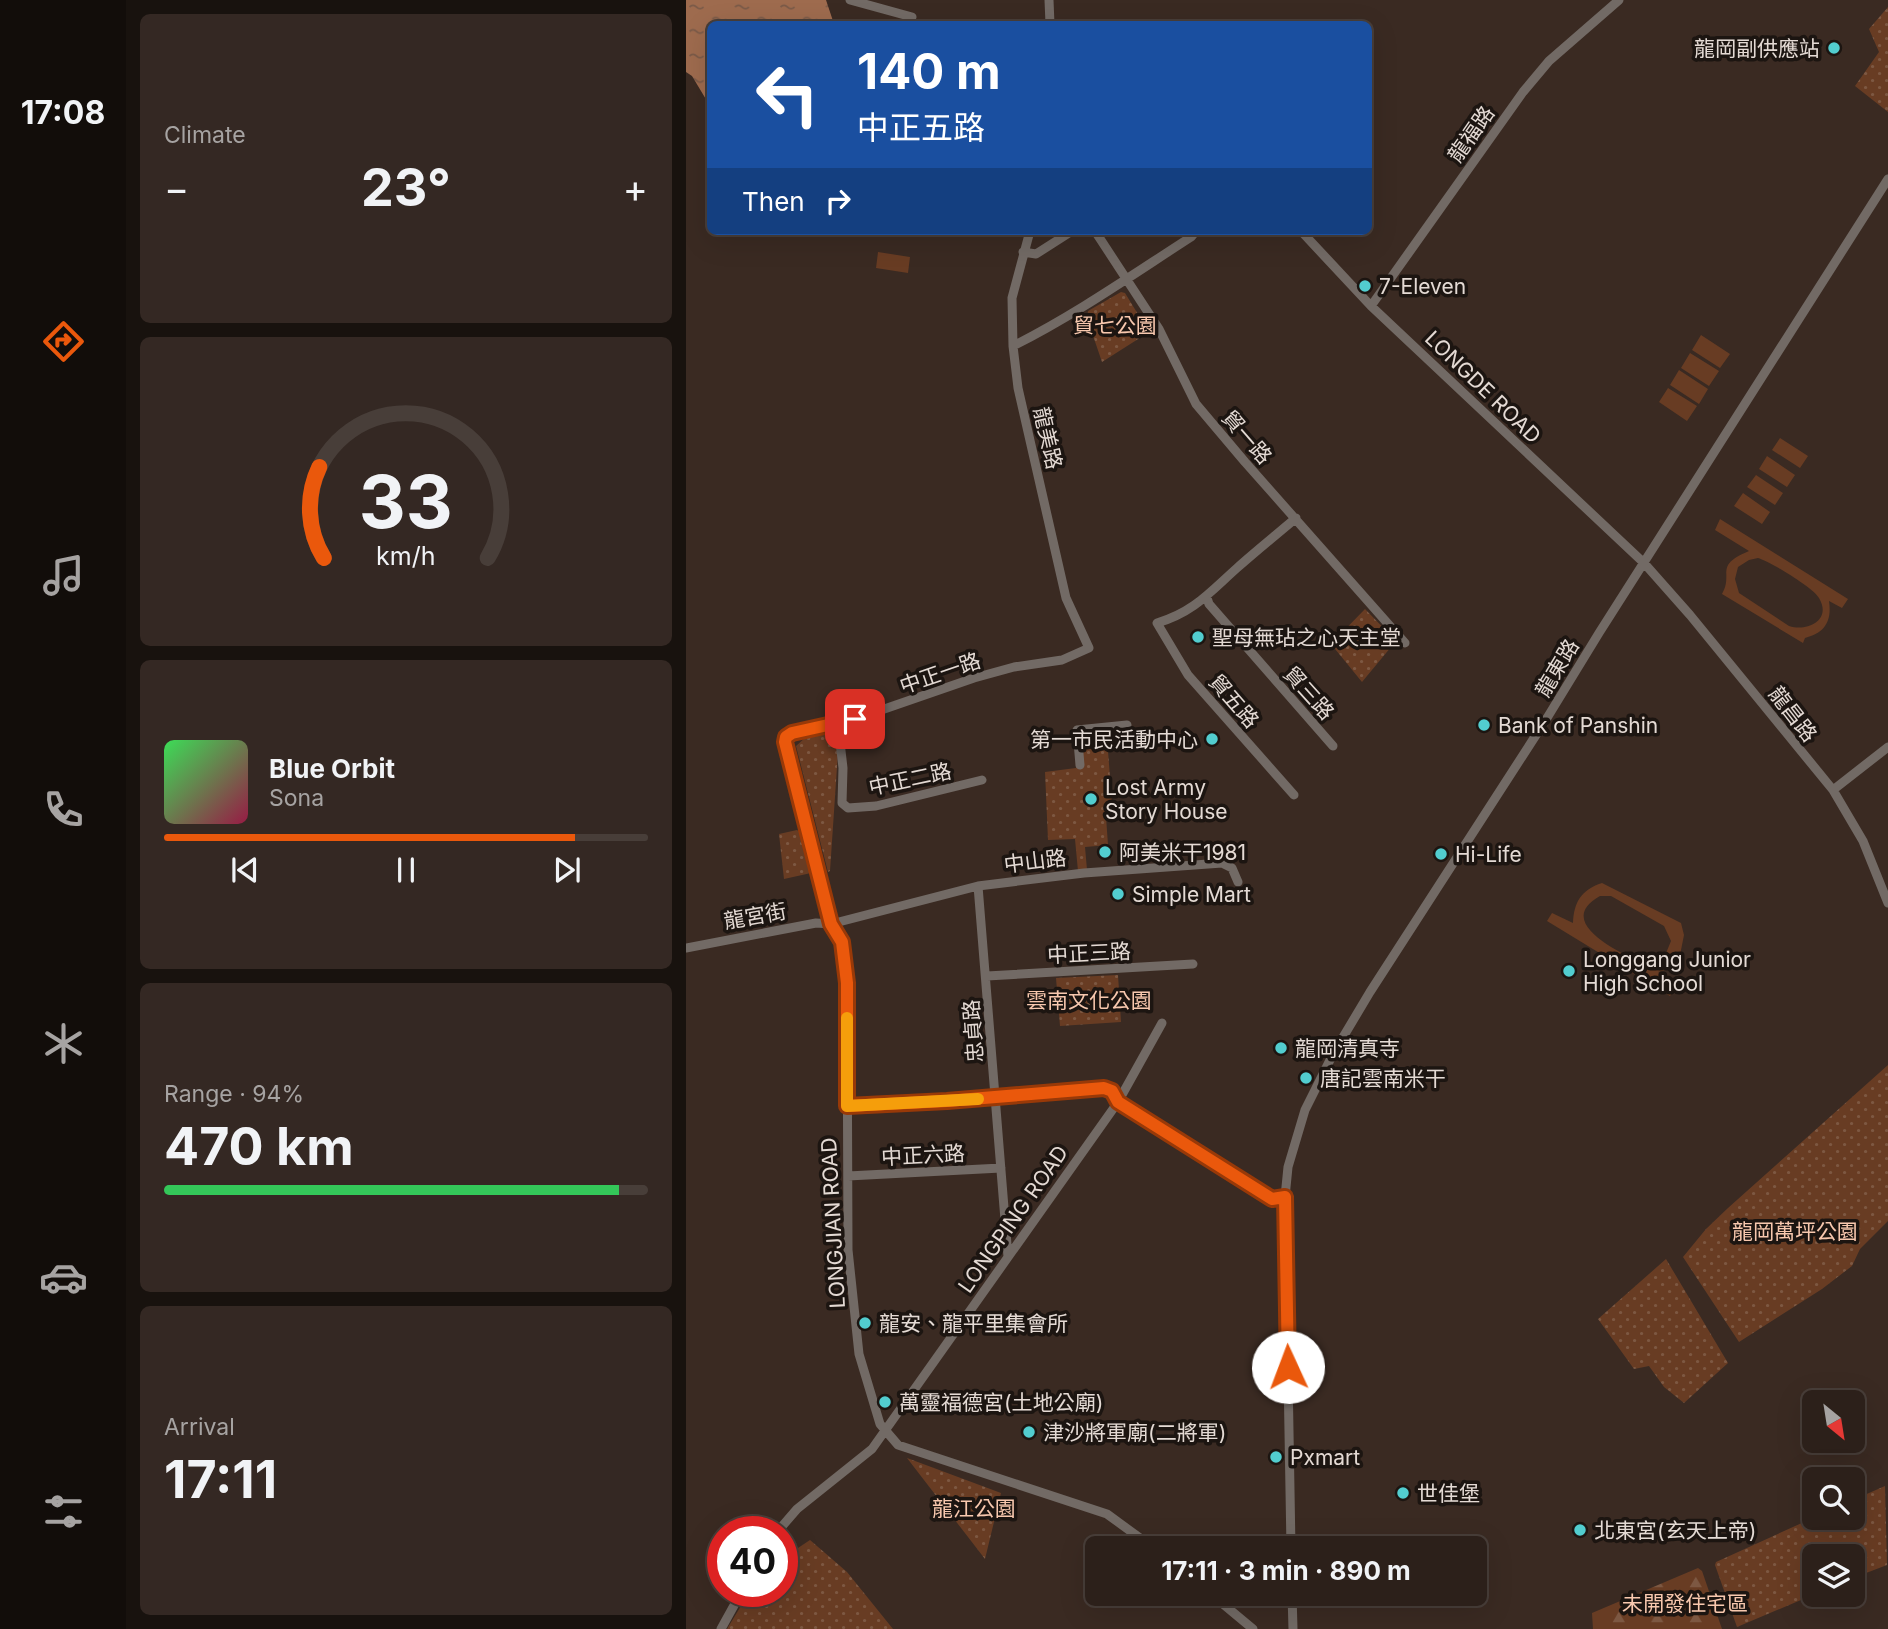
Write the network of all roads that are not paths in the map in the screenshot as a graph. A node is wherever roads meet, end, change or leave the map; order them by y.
1 (850, 0) edge
2 (1048, 0) edge
3 (1619, 0) edge
4 (912, 17) dead end
5 (1050, 21) edge
6 (1888, 179) edge
7 (1029, 235) edge
8 (1066, 235) edge
9 (1098, 235) edge
10 (1193, 235) edge
11 (1305, 235) edge
12 (1023, 252) junction
13 (1127, 280) junction
14 (1371, 306) junction
15 (1013, 346) junction
16 (1296, 518) junction
17 (1644, 563) junction
18 (1207, 598) junction
19 (1405, 643) dead end
20 (1090, 648) joint
21 (838, 725) junction
22 (1127, 725) dead end
23 (1333, 746) dead end
24 (1888, 747) edge
25 (1080, 765) dead end
26 (982, 780) dead end
27 (1833, 790) junction
28 (1294, 795) dead end
29 (1238, 883) dead end
30 (978, 886) junction
31 (1888, 904) edge
32 (831, 924) junction
33 (686, 948) edge
34 (1192, 964) dead end
35 (987, 976) junction
36 (1162, 1023) dead end
37 (996, 1098) junction
38 (1118, 1102) junction
39 (847, 1106) junction
40 (1001, 1168) junction
41 (848, 1176) junction
42 (1285, 1197) junction
43 (1008, 1257) junction
44 (885, 1431) junction
45 (791, 1516) edge
46 (1137, 1536) edge
47 (1292, 1536) edge
48 (1225, 1606) edge
49 (1292, 1606) edge
50 (733, 1607) edge
51 (721, 1629) edge
52 (1253, 1629) edge
53 (1293, 1629) edge

1 - 4 street
2 - 5 street
3 - 14 street, 龍福路
6 - 17 street, 龍東路
7 - 12 street, 龍美路
8 - 12 street
9 - 13 street, 貿一路
10 - 13 street
11 - 14 street, LONGDE ROAD
12 - 15 street, 龍美路
13 - 15 street
13 - 16 street, 貿一路
14 - 17 street, LONGDE ROAD
15 - 20 street, 龍美路
16 - 18 street
16 - 19 street, 貿一路
17 - 27 street, 龍昌路
17 - 42 street, 龍東路
18 - 23 street, 貿三路
18 - 28 street, 貿五路
20 - 21 street, 中正一路
21 - 26 street, 中正二路
21 - 32 street, 中正一路
22 - 25 street
24 - 27 street
27 - 31 street, 龍昌路
29 - 30 street, 中山路
30 - 32 street, 中山路
30 - 35 street, 忠貞路
32 - 33 street, 龍宮街
32 - 39 street, LONGJIAN ROAD
34 - 35 street, 中正三路
35 - 37 street, 忠貞路
36 - 38 street, LONGPING ROAD
37 - 38 street
37 - 39 street
37 - 40 street, 忠貞路
38 - 42 street
38 - 43 street, LONGPING ROAD
39 - 41 street, LONGJIAN ROAD
40 - 41 street, 中正六路
40 - 43 street, 忠貞路
41 - 44 street, LONGJIAN ROAD
42 - 47 street, 龍東路
43 - 44 street, LONGPING ROAD
44 - 45 street, LONGPING ROAD
44 - 46 street
48 - 52 street
49 - 53 street
50 - 51 street

